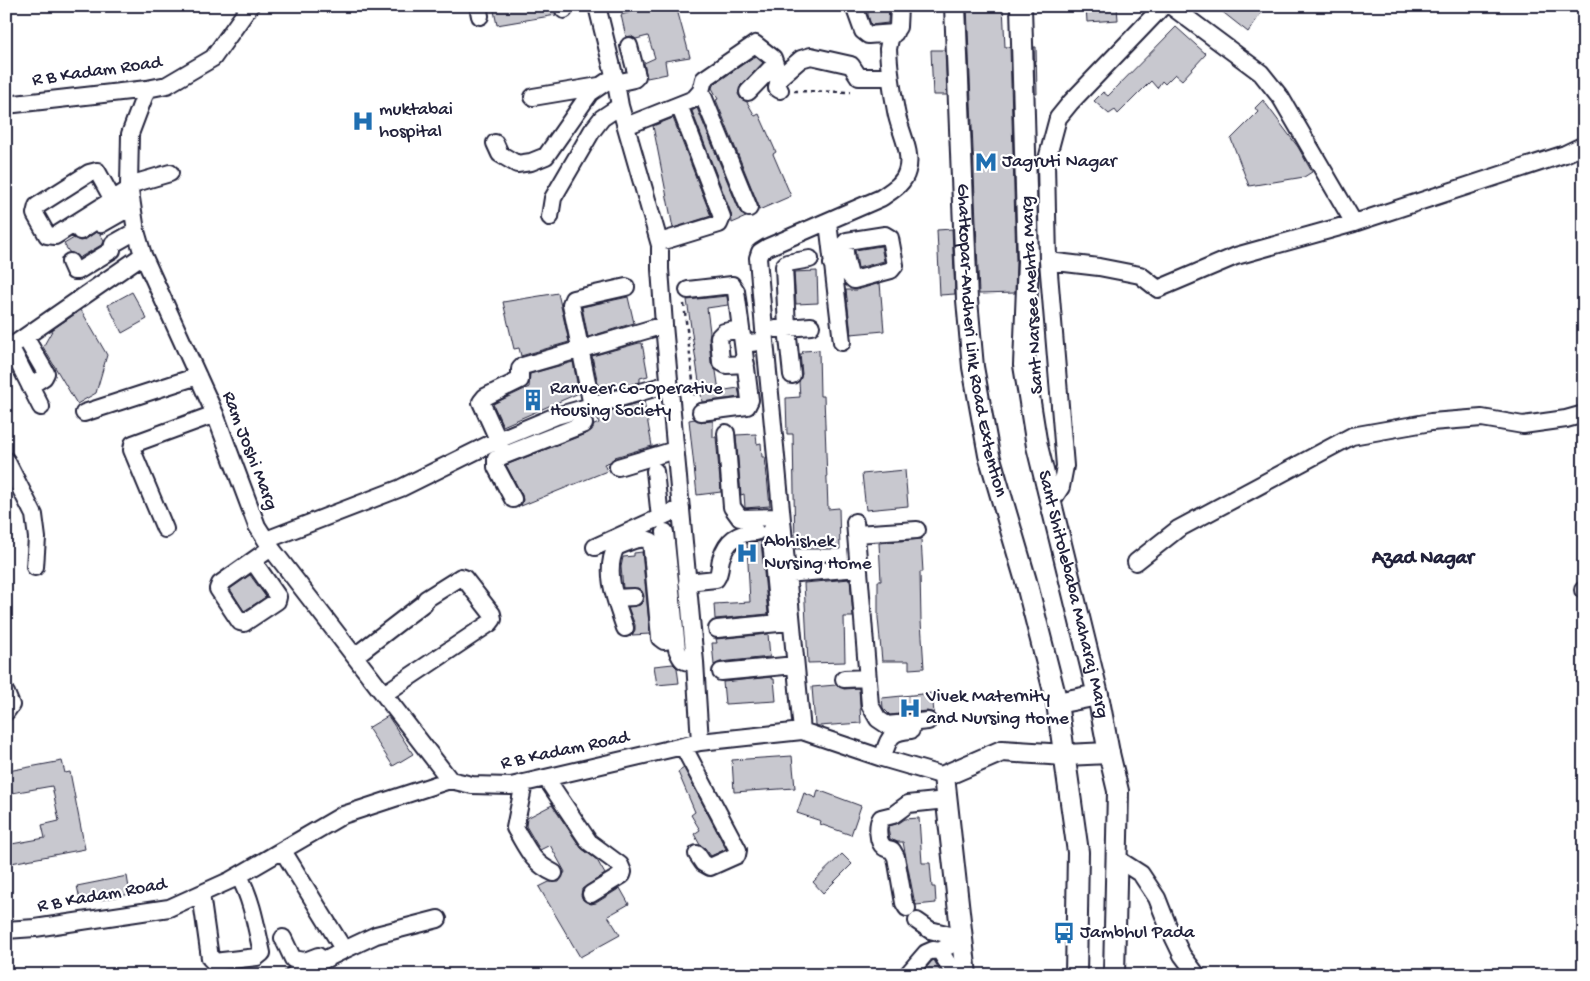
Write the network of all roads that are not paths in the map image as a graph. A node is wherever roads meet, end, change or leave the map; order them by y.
1 (250, 6) edge
2 (597, 6) edge
3 (854, 6) edge
4 (899, 6) edge
5 (956, 6) edge
6 (1021, 6) edge
7 (1162, 6) edge
8 (1171, 6) edge
9 (895, 33) junction
10 (608, 52) junction
11 (890, 77) junction
12 (611, 82) junction
13 (147, 89) junction
14 (780, 90) road end
15 (701, 91) junction
16 (748, 92) dead end
17 (533, 97) dead end
18 (6, 105) edge
19 (679, 105) junction
20 (620, 106) junction
21 (626, 126) junction
22 (494, 143) dead end
23 (1584, 145) edge
24 (170, 173) dead end
25 (128, 188) junction
26 (113, 200) junction
27 (131, 207) junction
28 (749, 208) dead end
29 (550, 217) dead end
30 (828, 222) junction
31 (1354, 223) junction
32 (101, 224) junction
33 (136, 231) junction
34 (660, 242) junction
35 (113, 244) junction
36 (61, 245) dead end
37 (143, 255) junction
38 (810, 260) dead end
39 (1048, 261) junction
40 (70, 262) dead end
41 (626, 287) dead end
42 (688, 290) road end
43 (664, 325) junction
44 (811, 326) dead end
45 (787, 328) junction
46 (764, 336) junction
47 (742, 337) junction
48 (25, 338) junction
49 (842, 342) dead end
50 (8, 349) edge
51 (581, 349) junction
52 (746, 364) junction
53 (198, 376) junction
54 (792, 376) dead end
55 (669, 384) junction
56 (30, 386) junction
57 (41, 406) dead end
58 (592, 406) junction
59 (701, 412) road end
60 (84, 413) dead end
61 (215, 414) junction
62 (1584, 414) edge
63 (556, 416) junction
64 (584, 424) dead end
65 (528, 427) junction
66 (563, 432) junction
67 (726, 433) dead end
68 (498, 440) junction
69 (536, 443) junction
70 (675, 450) junction
71 (505, 455) junction
72 (8, 467) edge
73 (618, 467) dead end
74 (654, 471) dead end
75 (513, 500) dead end
76 (1052, 501) junction
77 (681, 508) junction
78 (781, 517) junction
79 (662, 525) junction
80 (165, 529) dead end
81 (917, 530) dead end
82 (268, 544) junction
83 (595, 547) dead end
84 (253, 561) dead end
85 (1136, 562) dead end
86 (35, 568) dead end
87 (859, 568) junction
88 (786, 574) junction
89 (1026, 581) joint
90 (688, 582) junction
91 (634, 597) dead end
92 (616, 598) junction
93 (785, 623) junction
94 (625, 628) dead end
95 (717, 629) dead end
96 (676, 639) junction
97 (354, 656) junction
98 (695, 662) junction
99 (795, 665) junction
100 (722, 672) dead end
101 (868, 678) junction
102 (844, 679) dead end
103 (6, 693) edge
104 (384, 694) junction
105 (1098, 695) junction
106 (1057, 703) junction
107 (6, 712) edge
108 (928, 721) dead end
109 (894, 729) junction
110 (914, 730) dead end
111 (802, 731) junction
112 (700, 742) junction
113 (683, 746) junction
114 (1109, 753) junction
115 (1065, 755) junction
116 (882, 758) junction
117 (944, 776) junction
118 (546, 778) junction
119 (450, 780) junction
120 (524, 783) junction
121 (946, 800) junction
122 (283, 850) junction
123 (697, 854) dead end
124 (1116, 858) junction
125 (554, 873) dead end
126 (239, 876) junction
127 (201, 894) junction
128 (591, 894) dead end
129 (438, 920) dead end
130 (6, 930) edge
131 (283, 938) dead end
132 (962, 938) junction
133 (344, 950) junction
134 (940, 951) junction
135 (328, 958) junction
136 (293, 975) edge
137 (907, 975) edge
138 (952, 975) edge
139 (966, 975) edge
140 (1076, 975) edge
141 (1114, 975) edge
142 (1197, 975) edge

1 - 13 street, R B Kadam Road
2 - 10 street
3 - 9 street
4 - 9 street
5 - 89 main road, Ghatkopar-Andheri Link Road Extention
6 - 76 main road, Sant Shitolebaba Maharaj Marg
7 - 39 street, Sant Narsee Mehta Marg
8 - 31 street
9 - 11 street
10 - 12 street
10 - 12 street
11 - 14 street
11 - 30 street
12 - 17 street
12 - 20 street
12 - 22 street
13 - 18 street, R B Kadam Road
13 - 25 street, Ram Joshi Marg
15 - 16 street
15 - 19 street
15 - 28 street
19 - 21 street
19 - 34 street
20 - 21 street
20 - 29 street
21 - 34 street
23 - 31 street
24 - 25 street
25 - 26 street
25 - 27 street, Ram Joshi Marg
26 - 26 street
27 - 32 street
27 - 33 street, Ram Joshi Marg
30 - 46 street
30 - 49 street
31 - 39 street
32 - 35 street
32 - 36 street
33 - 35 street
33 - 37 street, Ram Joshi Marg
34 - 43 street
35 - 40 street
37 - 48 street
37 - 53 street, Ram Joshi Marg
38 - 45 street
39 - 76 street, Sant Narsee Mehta Marg
41 - 51 street
42 - 47 street
43 - 51 street
43 - 55 street
44 - 45 street
45 - 46 street
45 - 54 street
46 - 47 street
46 - 78 street
47 - 52 street
47 - 52 street
48 - 50 street
48 - 56 street
50 - 56 street
51 - 58 street
51 - 68 street
52 - 59 street
53 - 60 street
53 - 61 street, Ram Joshi Marg
55 - 58 street
55 - 70 street
56 - 57 street
58 - 63 street
61 - 80 street
61 - 82 street, Ram Joshi Marg
62 - 85 street
63 - 65 street
63 - 66 street
64 - 66 street
65 - 68 street
65 - 69 street
66 - 69 street
67 - 78 street
68 - 71 street
68 - 82 street
69 - 71 street
70 - 73 street
70 - 77 street
71 - 75 street
72 - 86 street
74 - 79 street
76 - 105 main road, Sant Shitolebaba Maharaj Marg
77 - 79 street
77 - 90 street
78 - 88 street
79 - 83 street
79 - 96 street
81 - 87 street
82 - 84 street
82 - 97 street, Ram Joshi Marg
87 - 88 street
87 - 101 street
88 - 93 street
89 - 106 main road, Sant Shitolebaba Maharaj Marg
90 - 93 street
90 - 98 street
91 - 92 street
92 - 94 street
92 - 96 street
93 - 95 street
93 - 99 street
96 - 98 street
97 - 104 street, Ram Joshi Marg
97 - 104 street
98 - 112 street
99 - 100 street
99 - 111 street
101 - 102 street
101 - 109 street
103 - 107 street
104 - 119 street, Ram Joshi Marg
105 - 106 main road
105 - 114 main road, Sant Shitolebaba Maharaj Marg
106 - 115 main road, Sant Shitolebaba Maharaj Marg
108 - 109 street
109 - 110 street
109 - 116 street
111 - 112 street, R B Kadam Road
111 - 116 street, R B Kadam Road
112 - 113 street, R B Kadam Road
113 - 118 street, R B Kadam Road
113 - 123 street
114 - 115 main road
114 - 124 main road, Sant Shitolebaba Maharaj Marg
115 - 117 main road
115 - 140 main road, Sant Shitolebaba Maharaj Marg
116 - 117 street, R B Kadam Road
117 - 121 main road
118 - 120 street, R B Kadam Road
118 - 128 street
119 - 120 street, R B Kadam Road
119 - 122 street, R B Kadam Road
120 - 125 street
121 - 132 main road
121 - 132 street
122 - 126 street, R B Kadam Road
122 - 133 street
124 - 141 main road, Sant Shitolebaba Maharaj Marg
124 - 142 street
126 - 127 street, R B Kadam Road
126 - 127 street
127 - 130 street, R B Kadam Road
129 - 133 street
131 - 135 street
132 - 134 street
132 - 139 main road
133 - 135 street
134 - 137 street
134 - 138 street
135 - 136 street

